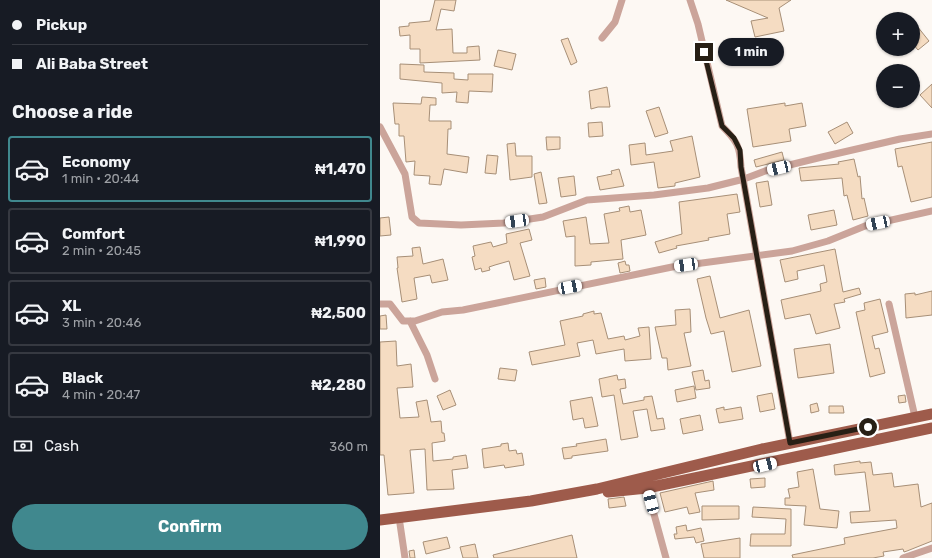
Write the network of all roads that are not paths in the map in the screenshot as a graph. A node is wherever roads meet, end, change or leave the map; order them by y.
1 (622, 0) edge
2 (690, 0) edge
3 (602, 38) dead end
4 (380, 127) edge
5 (932, 134) edge
6 (744, 179) junction
7 (932, 211) edge
8 (756, 255) junction
9 (380, 304) edge
10 (889, 304) dead end
11 (410, 321) junction
12 (435, 379) dead end
13 (932, 414) edge
14 (915, 417) junction
15 (932, 428) edge
16 (790, 443) junction
17 (644, 483) junction
18 (380, 520) edge
19 (400, 524) junction
20 (380, 526) edge
21 (932, 548) edge
22 (405, 558) edge
23 (666, 558) edge
24 (903, 558) edge

1 - 3 street
2 - 6 street
4 - 6 street
5 - 6 street
6 - 8 street
7 - 8 street
8 - 11 street
8 - 16 street
9 - 11 street
10 - 14 street
11 - 12 street
13 - 14 main road
14 - 16 main road
15 - 17 main road
16 - 17 main road
17 - 18 main road
17 - 19 main road
17 - 23 street
19 - 20 main road
19 - 22 street
21 - 24 street

